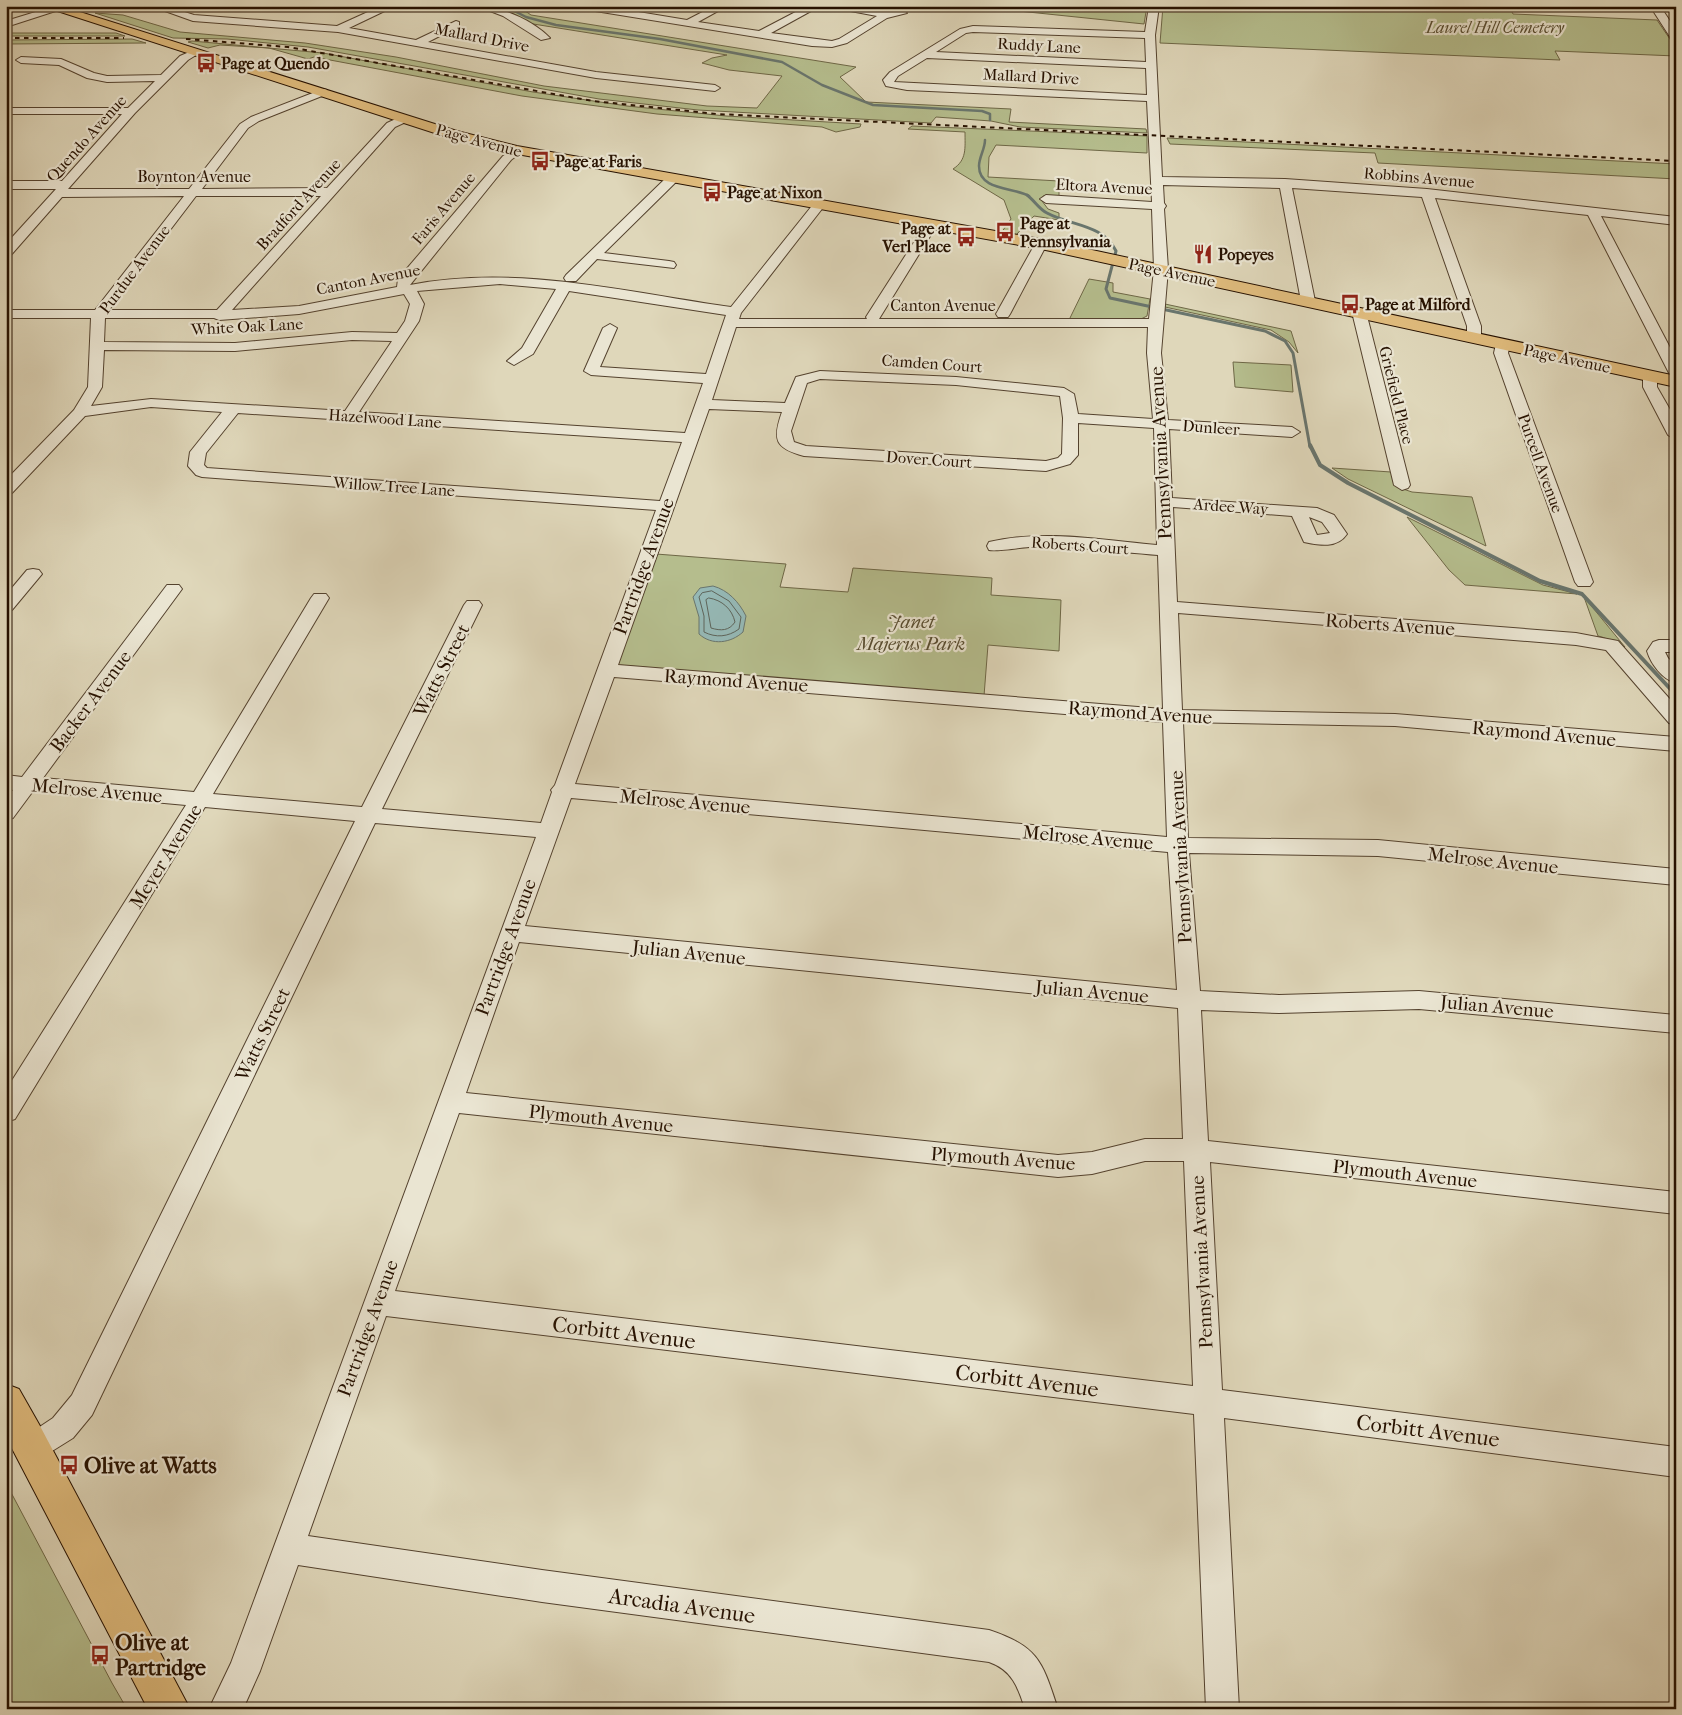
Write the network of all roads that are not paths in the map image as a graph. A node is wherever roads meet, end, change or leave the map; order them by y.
1 (156, 6) edge
2 (390, 6) edge
3 (482, 6) edge
4 (583, 6) edge
5 (634, 6) edge
6 (722, 6) edge
7 (815, 6) edge
8 (829, 6) edge
9 (1154, 6) edge
10 (1655, 6) edge
11 (57, 7) edge
12 (622, 12) junction
13 (688, 23) junction
14 (6, 24) edge
15 (456, 24) dead end
16 (338, 29) junction
17 (760, 35) junction
18 (1150, 35) junction
19 (545, 38) dead end
20 (1676, 38) edge
21 (420, 42) junction
22 (196, 52) junction
23 (925, 55) junction
24 (14, 61) edge
25 (1151, 65) junction
26 (162, 78) junction
27 (715, 88) dead end
28 (323, 92) junction
29 (1153, 98) junction
30 (6, 111) edge
31 (131, 111) junction
32 (404, 119) junction
33 (517, 150) junction
34 (672, 179) junction
35 (1158, 180) junction
36 (1285, 184) junction
37 (6, 185) edge
38 (63, 189) junction
39 (193, 192) junction
40 (330, 192) junction
41 (1427, 193) junction
42 (1046, 199) dead end
43 (819, 205) junction
44 (1160, 206) junction
45 (1593, 213) junction
46 (1676, 221) edge
47 (930, 225) junction
48 (1041, 244) junction
49 (6, 252) edge
50 (593, 255) junction
51 (669, 265) dead end
52 (1162, 270) junction
53 (568, 282) junction
54 (406, 288) junction
55 (1308, 302) junction
56 (1156, 311) junction
57 (1359, 312) junction
58 (6, 314) edge
59 (1003, 314) dead end
60 (98, 315) junction
61 (219, 316) junction
62 (873, 316) dead end
63 (732, 317) junction
64 (610, 328) dead end
65 (402, 337) junction
66 (1474, 338) junction
67 (1503, 344) junction
68 (95, 346) junction
69 (514, 361) dead end
70 (1650, 376) junction
71 (1675, 378) edge
72 (711, 379) junction
73 (702, 404) junction
74 (790, 408) junction
75 (233, 409) junction
76 (80, 412) junction
77 (349, 416) junction
78 (1071, 418) junction
79 (1162, 423) junction
80 (1292, 432) dead end
81 (1676, 435) edge
82 (690, 438) junction
83 (1402, 485) dead end
84 (6, 490) edge
85 (1165, 502) junction
86 (665, 506) junction
87 (1297, 511) dead end
88 (995, 546) dead end
89 (1165, 551) junction
90 (33, 574) dead end
91 (1584, 582) dead end
92 (173, 589) dead end
93 (320, 598) dead end
94 (473, 605) dead end
95 (6, 606) edge
96 (1167, 606) junction
97 (1676, 646) edge
98 (605, 670) junction
99 (1676, 677) edge
100 (1173, 716) junction
101 (1676, 719) edge
102 (1676, 744) edge
103 (6, 782) edge
104 (28, 784) junction
105 (562, 790) junction
106 (200, 799) junction
107 (6, 813) edge
108 (369, 814) junction
109 (547, 831) junction
110 (1178, 845) junction
111 (1676, 878) edge
112 (510, 933) junction
113 (1189, 1000) junction
114 (1676, 1024) edge
115 (449, 1102) junction
116 (6, 1112) edge
117 (1196, 1150) junction
118 (1676, 1203) edge
119 (377, 1302) junction
120 (6, 1401) edge
121 (1208, 1402) junction
122 (33, 1448) junction
123 (1676, 1462) edge
124 (288, 1548) junction
125 (170, 1709) edge
126 (225, 1709) edge
127 (1042, 1709) edge
128 (1223, 1709) edge

1 - 16 street, Mallard Drive
2 - 16 street
3 - 19 street
4 - 12 street
5 - 12 street
6 - 13 street
7 - 17 street
8 - 17 street
9 - 18 street, Pennsylvania Avenue
10 - 20 street
11 - 14 street
11 - 22 main road, Page Avenue
12 - 13 street
13 - 17 street
15 - 21 street
16 - 21 street, Mallard Drive
18 - 23 street
18 - 25 street, Pennsylvania Avenue
21 - 27 street, Mallard Drive
22 - 26 street, Quendo Avenue
22 - 28 main road, Page Avenue
23 - 25 street, Ruddy Lane
23 - 29 street, Mallard Drive
24 - 26 street
25 - 29 street, Pennsylvania Avenue
26 - 31 street, Quendo Avenue
28 - 32 main road, Page Avenue
28 - 39 street, Purdue Avenue
29 - 35 street, Pennsylvania Avenue
30 - 31 street
31 - 38 street, Quendo Avenue
32 - 33 main road, Page Avenue
32 - 40 street, Bradford Avenue
33 - 34 main road, Page Avenue
33 - 54 street, Faris Avenue
34 - 43 main road, Page Avenue
34 - 50 street
35 - 36 street, Robbins Avenue
35 - 44 street, Pennsylvania Avenue
36 - 41 street, Robbins Avenue
36 - 55 street
37 - 38 street, Boynton Avenue
38 - 39 street, Boynton Avenue
38 - 49 street, Quendo Avenue
39 - 40 street, Boynton Avenue
39 - 60 street, Purdue Avenue
40 - 61 street, Bradford Avenue
41 - 45 street, Robbins Avenue
41 - 66 street
42 - 44 street, Eltora Avenue
43 - 47 main road, Page Avenue
43 - 63 street, Partridge Avenue
44 - 52 street, Pennsylvania Avenue
45 - 46 street, Robbins Avenue
45 - 71 street
47 - 48 main road, Page Avenue
47 - 62 street
48 - 52 main road, Page Avenue
48 - 59 street
50 - 51 street
50 - 53 street
52 - 55 main road, Page Avenue
52 - 56 street, Pennsylvania Avenue
53 - 54 street, Canton Avenue
53 - 63 street, Canton Avenue
53 - 69 street
54 - 61 street, Canton Avenue
54 - 65 street
55 - 57 main road, Page Avenue
56 - 63 street, Canton Avenue
56 - 79 street, Pennsylvania Avenue
57 - 66 main road, Page Avenue
57 - 83 street, Griefield Place
58 - 60 street, Canton Avenue
60 - 61 street, Canton Avenue
60 - 68 street, Purdue Avenue
63 - 72 street, Partridge Avenue
64 - 72 street
65 - 68 street, White Oak Lane
65 - 77 street
66 - 67 main road, Page Avenue
67 - 70 main road, Page Avenue
67 - 91 street, Purcell Avenue
68 - 76 street, Purdue Avenue
70 - 71 main road, Page Avenue
70 - 81 street
72 - 73 street, Partridge Avenue
73 - 74 street
73 - 82 street, Partridge Avenue
74 - 78 street, Camden Court
74 - 78 street, Dover Court
75 - 76 street, Hazelwood Lane
75 - 77 street, Hazelwood Lane
75 - 86 street, Willow Tree Lane
76 - 84 street, Purdue Avenue
77 - 82 street, Hazelwood Lane
78 - 79 street, Dunleer
79 - 80 street, Dunleer
79 - 85 street, Pennsylvania Avenue
82 - 86 street, Partridge Avenue
85 - 87 street, Ardee Way
85 - 89 street, Pennsylvania Avenue
86 - 98 street, Partridge Avenue
88 - 89 street, Roberts Court
89 - 96 street, Pennsylvania Avenue
90 - 95 street
92 - 104 street, Backer Avenue
93 - 106 street, Meyer Avenue
94 - 108 street, Watts Street
96 - 100 street, Pennsylvania Avenue
96 - 101 street, Roberts Avenue
97 - 99 street
98 - 100 street, Raymond Avenue
98 - 105 street, Partridge Avenue
100 - 102 street, Raymond Avenue
100 - 110 street, Pennsylvania Avenue
103 - 104 street, Melrose Avenue
104 - 106 street, Melrose Avenue
104 - 107 street, Backer Avenue
105 - 109 street, Partridge Avenue
105 - 110 street, Melrose Avenue
106 - 108 street, Melrose Avenue
106 - 116 street, Meyer Avenue
108 - 109 street, Melrose Avenue
108 - 122 street, Watts Street
109 - 112 street, Partridge Avenue
110 - 111 street, Melrose Avenue
110 - 113 street, Pennsylvania Avenue
112 - 113 street, Julian Avenue
112 - 115 street, Partridge Avenue
113 - 114 street, Julian Avenue
113 - 117 street, Pennsylvania Avenue
115 - 117 street, Plymouth Avenue
115 - 119 street, Partridge Avenue
117 - 118 street, Plymouth Avenue
117 - 121 street, Pennsylvania Avenue
119 - 121 street, Corbitt Avenue
119 - 124 street, Partridge Avenue
120 - 122 main road
121 - 123 street, Corbitt Avenue
121 - 128 street, Pennsylvania Avenue
122 - 125 main road
124 - 126 street, Partridge Avenue
124 - 127 street, Arcadia Avenue

